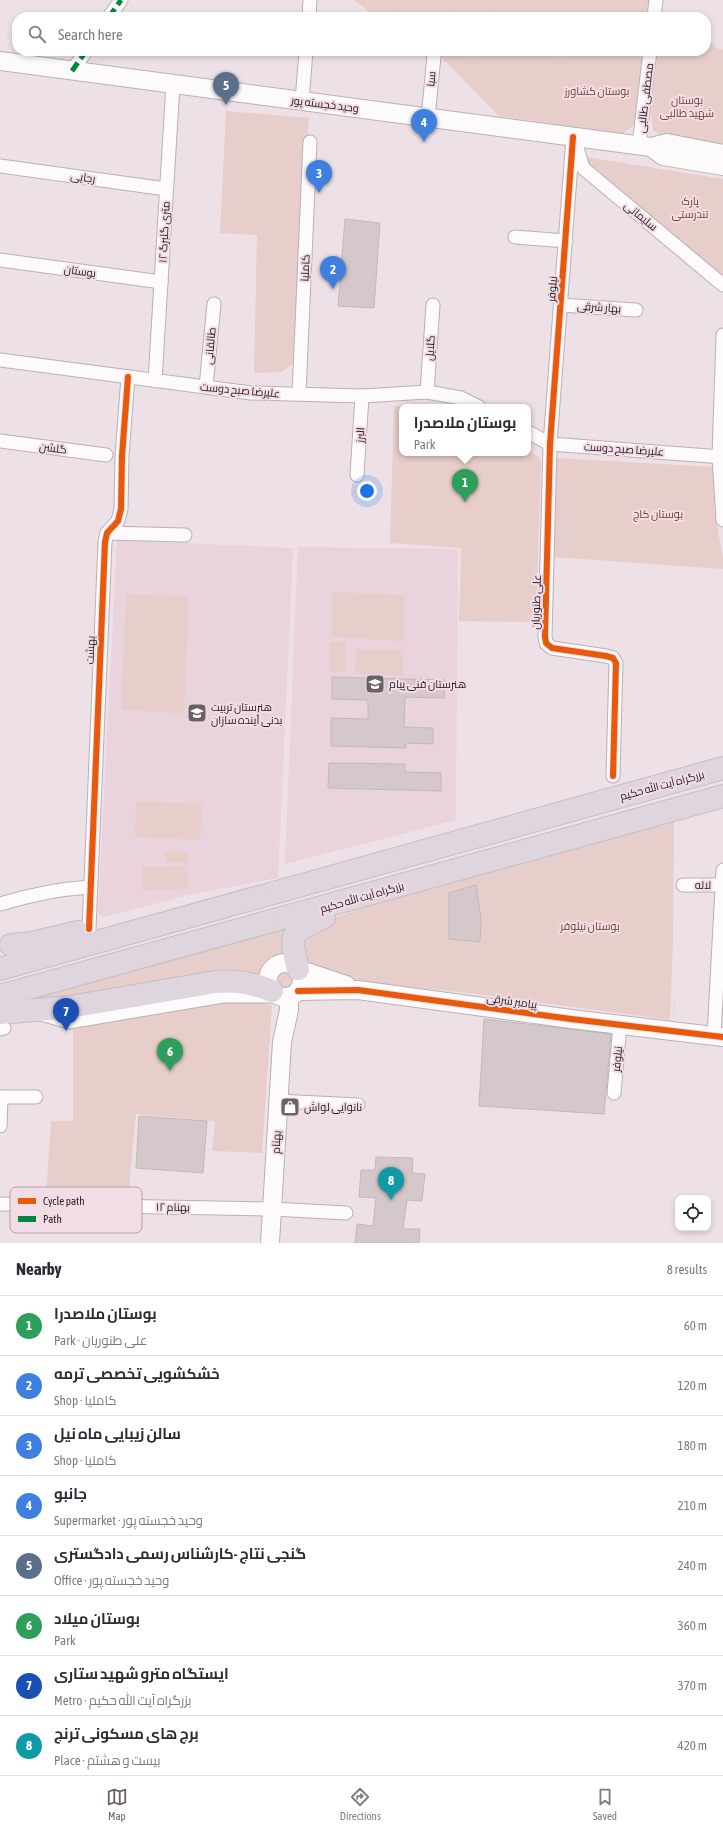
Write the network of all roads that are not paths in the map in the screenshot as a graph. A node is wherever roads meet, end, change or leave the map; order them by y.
1 (121, 0) edge
2 (310, 0) edge
3 (656, 0) edge
4 (113, 12) edge
5 (309, 12) edge
6 (655, 12) edge
7 (82, 56) edge
8 (306, 56) edge
9 (434, 56) edge
10 (650, 56) edge
11 (0, 61) edge
12 (72, 71) junction
13 (173, 84) junction
14 (302, 101) junction
15 (429, 108) dead end
16 (573, 137) junction
17 (310, 142) dead end
18 (645, 146) junction
19 (723, 154) edge
20 (0, 166) edge
21 (723, 166) edge
22 (166, 188) junction
23 (515, 237) dead end
24 (566, 241) junction
25 (0, 260) edge
26 (161, 282) junction
27 (723, 285) edge
28 (214, 304) dead end
29 (433, 305) dead end
30 (561, 305) junction
31 (636, 310) dead end
32 (722, 335) edge
33 (0, 360) edge
34 (128, 377) junction
35 (155, 380) junction
36 (206, 387) junction
37 (427, 392) junction
38 (299, 394) junction
39 (362, 396) junction
40 (473, 404) edge
41 (531, 434) edge
42 (0, 441) edge
43 (550, 444) junction
44 (106, 455) dead end
45 (721, 457) edge
46 (357, 475) dead end
47 (723, 520) edge
48 (107, 533) junction
49 (185, 535) dead end
50 (723, 768) edge
51 (613, 776) dead end
52 (723, 796) edge
53 (723, 870) edge
54 (683, 885) dead end
55 (723, 886) edge
56 (90, 887) junction
57 (288, 889) junction
58 (367, 896) junction
59 (0, 904) edge
60 (89, 929) junction
61 (5, 944) edge
62 (303, 960) junction
63 (0, 969) edge
64 (358, 990) junction
65 (284, 994) junction
66 (0, 996) edge
67 (28, 1010) junction
68 (1, 1023) edge
69 (620, 1025) junction
70 (719, 1037) edge
71 (614, 1093) dead end
72 (1, 1097) edge
73 (36, 1097) dead end
74 (278, 1102) junction
75 (358, 1105) dead end
76 (0, 1126) edge
77 (0, 1204) edge
78 (10, 1204) edge
79 (142, 1207) edge
80 (273, 1209) junction
81 (346, 1213) dead end
82 (270, 1243) edge

1 - 4 street
2 - 5 street
3 - 6 street
7 - 12 street
8 - 14 street
9 - 15 street, سبا
10 - 18 street, مصطفی طالبی
11 - 12 main road, وحید خجسته پور
12 - 13 main road, وحید خجسته پور
13 - 14 main road, وحید خجسته پور
13 - 22 street, ۱۲ متری گلبرگ
14 - 16 main road, وحید خجسته پور
16 - 18 main road, وحید خجسته پور
16 - 24 street, نیلوفر
16 - 27 street, سلیمانی
17 - 38 street, کاملیا
18 - 19 main road, وحید خجسته پور
18 - 21 main road, وحید خجسته پور
20 - 22 street, رجایی
22 - 26 street, ۱۲ متری گلبرگ
23 - 24 street
24 - 30 street, نیلوفر
25 - 26 street, بوستان
26 - 35 street, ۱۲ متری گلبرگ
28 - 36 street, طالقانی
29 - 37 street, گلایل
30 - 31 street, بهار شرقی
30 - 43 street, نیلوفر
32 - 45 street
33 - 34 street, علیرضا صبح دوست
34 - 35 street, علیرضا صبح دوست
34 - 48 street
35 - 36 street, علیرضا صبح دوست
36 - 38 street, علیرضا صبح دوست
37 - 39 street, علیرضا صبح دوست
37 - 40 street, علیرضا صبح دوست
38 - 39 street, علیرضا صبح دوست
39 - 46 street, البرز
41 - 43 street, علیرضا صبح دوست
42 - 44 street, گلشن
43 - 45 street, علیرضا صبح دوست
43 - 51 street, علی طنوریان
45 - 47 street
48 - 49 street
48 - 56 street, بهشت
50 - 57 highway, بزرگراه آیت الله حکیم
52 - 58 highway, بزرگراه آیت الله حکیم
53 - 55 street
54 - 55 street, لاله
55 - 70 street
56 - 59 street
56 - 60 street, بهشت
57 - 60 highway
57 - 63 highway, بزرگراه آیت الله حکیم
58 - 62 highway
58 - 66 highway, بزرگراه آیت الله حکیم
60 - 61 highway
62 - 64 main road, پیامبر شرقی
62 - 65 main road
62 - 65 main road, پیامبر شرقی
64 - 65 main road, پیامبر شرقی
64 - 69 main road, پیامبر شرقی
65 - 67 street
65 - 67 highway
65 - 74 main road, بهنام
67 - 68 highway
69 - 70 main road, پیامبر شرقی
69 - 71 street, نیلوفر
72 - 73 street
72 - 76 street
74 - 75 street
74 - 80 main road, بهنام
77 - 78 street, بهنام ۱۲
79 - 80 street, بهنام ۱۲
80 - 81 street, بهنام ۱۲
80 - 82 main road, بهنام

